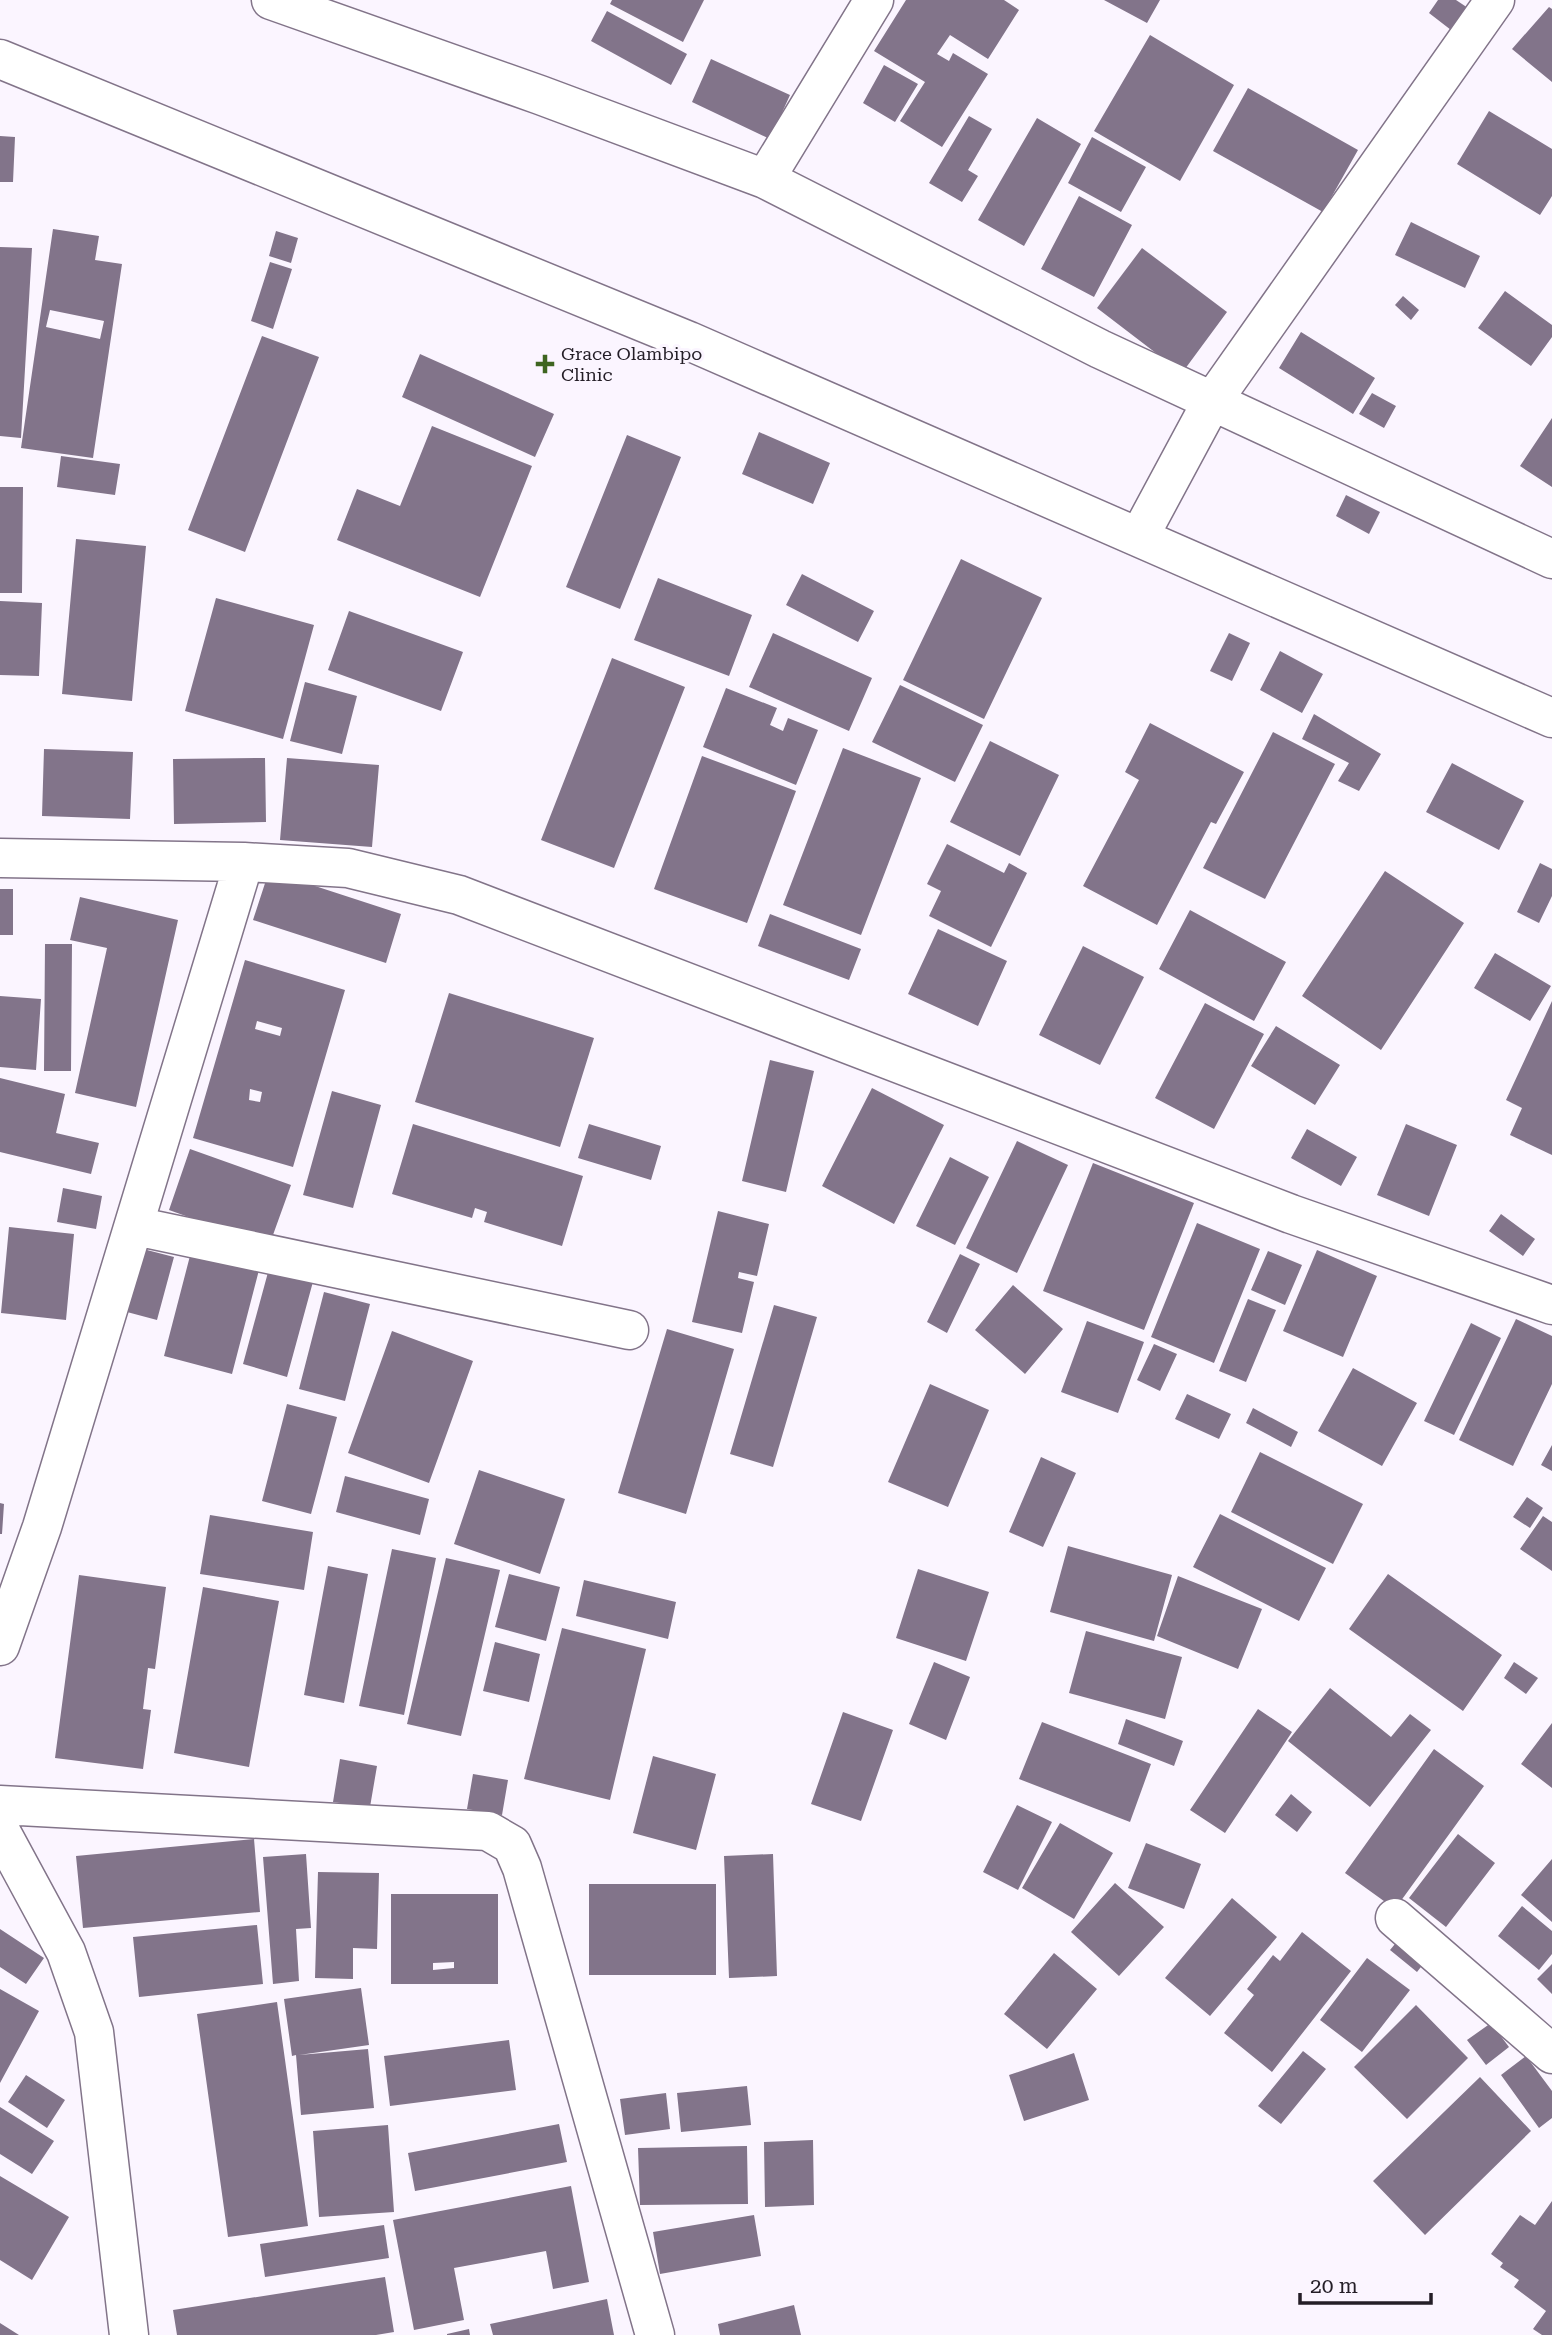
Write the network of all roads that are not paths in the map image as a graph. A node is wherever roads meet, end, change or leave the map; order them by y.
1 (271, 0) edge
2 (874, 0) edge
3 (1495, 0) edge
4 (0, 58) edge
5 (765, 179) junction
6 (1211, 403) junction
7 (1139, 537) junction
8 (1552, 559) edge
9 (1552, 718) edge
10 (0, 859) edge
11 (244, 862) junction
12 (135, 1226) junction
13 (1552, 1305) edge
14 (629, 1330) dead end
15 (0, 1646) edge
16 (0, 1805) edge
17 (0, 1830) edge
18 (1395, 1918) dead end
19 (1552, 2054) edge
20 (129, 2335) edge
21 (655, 2335) edge

1 - 5 street
2 - 5 street
3 - 6 street
4 - 7 street
5 - 6 street
6 - 7 street
6 - 8 street
7 - 9 street
10 - 11 street
11 - 12 street
11 - 13 street
12 - 14 street
12 - 15 street
16 - 21 street
17 - 20 street
18 - 19 street

